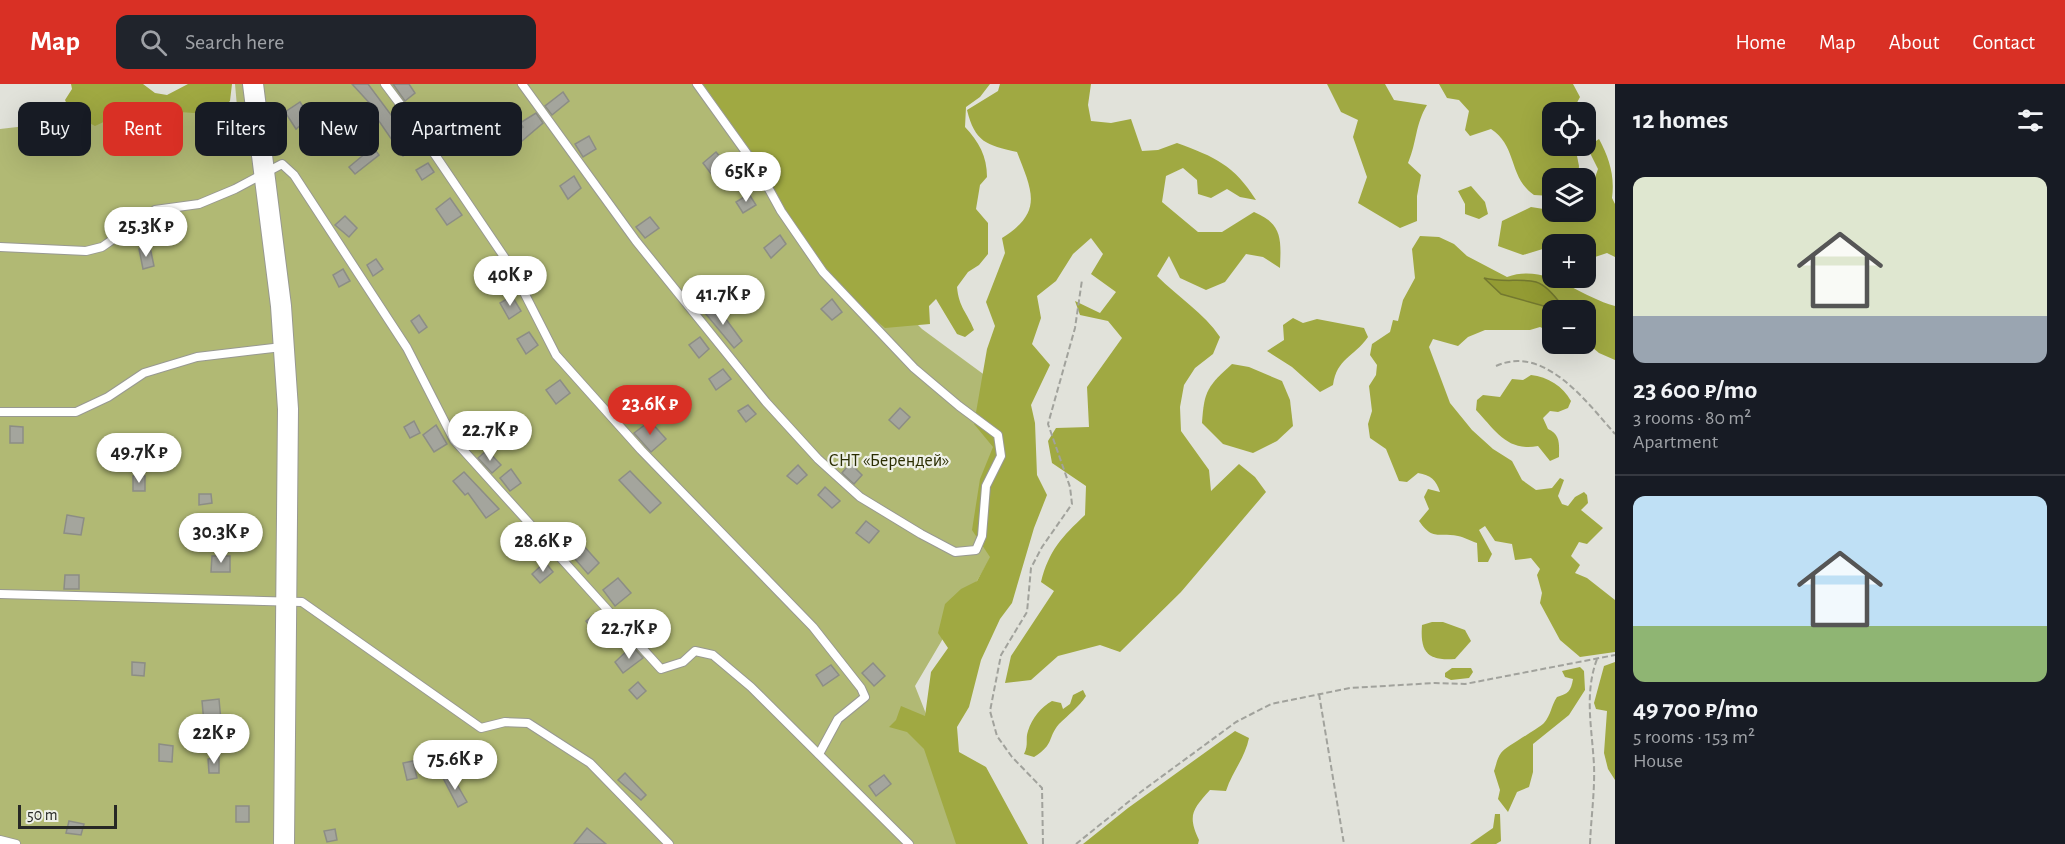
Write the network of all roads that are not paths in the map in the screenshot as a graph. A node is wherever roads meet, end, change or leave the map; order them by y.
1 (253, 84) edge
2 (384, 84) edge
3 (522, 84) edge
4 (697, 84) edge
5 (264, 172) junction
6 (0, 247) edge
7 (284, 347) junction
8 (0, 412) edge
9 (0, 594) edge
10 (287, 601) junction
11 (819, 754) junction
12 (0, 840) edge
13 (16, 844) edge
14 (284, 844) edge
15 (669, 844) edge
16 (909, 844) edge

1 - 5 street
2 - 11 lane
3 - 4 lane
5 - 6 lane
5 - 7 street
5 - 11 lane
7 - 8 lane
7 - 10 street
9 - 10 lane
10 - 14 street
10 - 15 lane
11 - 16 lane
12 - 13 lane

